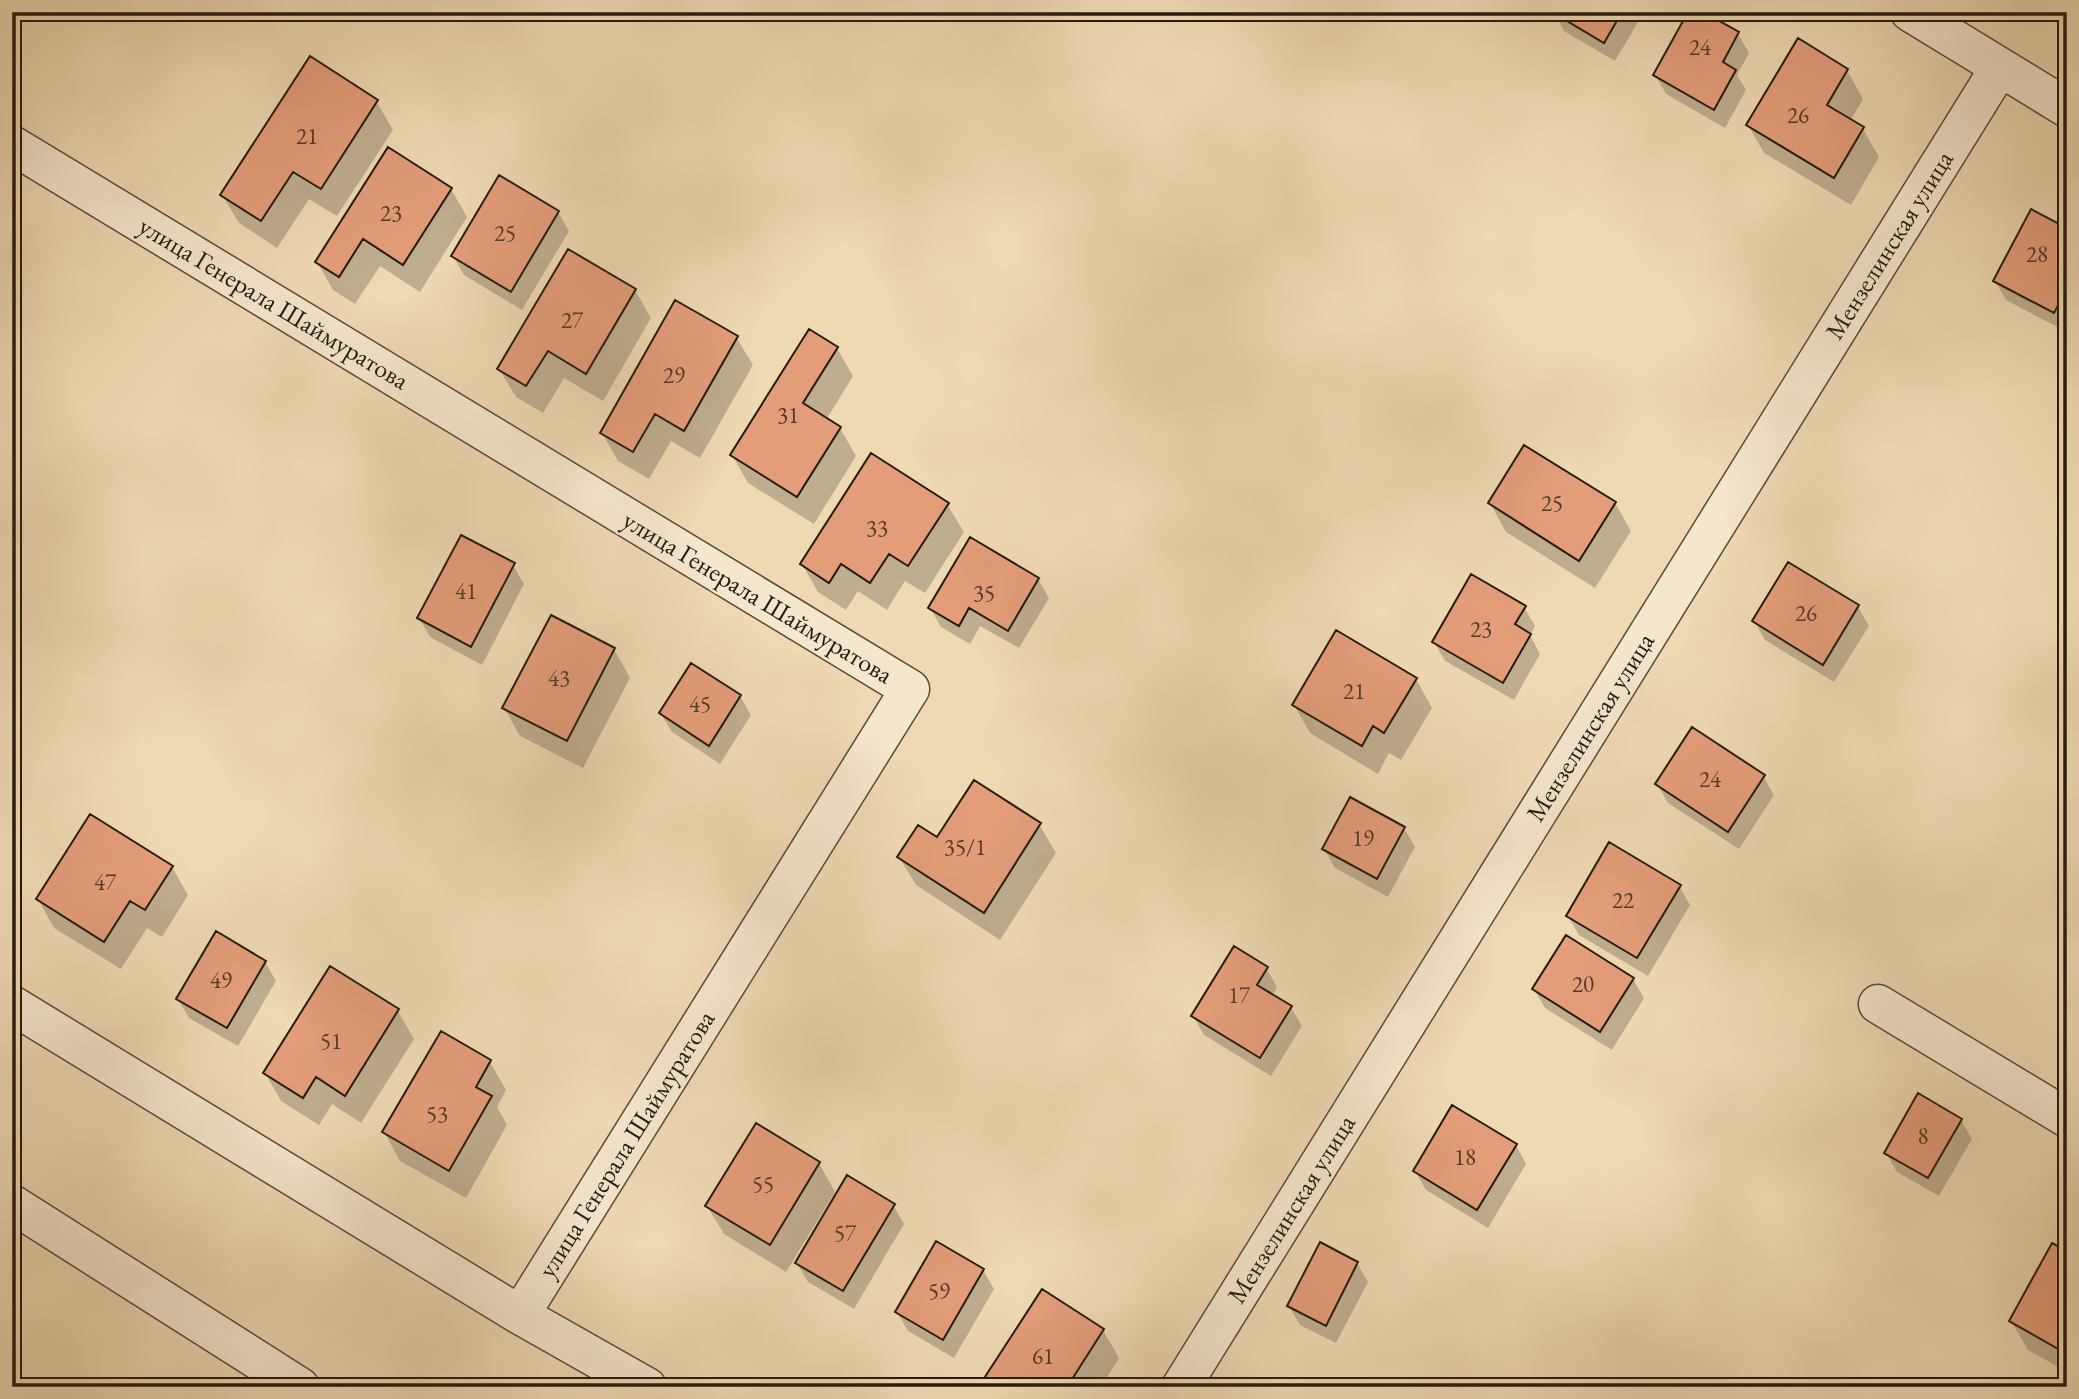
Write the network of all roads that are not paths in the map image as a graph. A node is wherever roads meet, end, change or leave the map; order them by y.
1 (1910, 12) edge
2 (2000, 67) junction
3 (2067, 108) edge
4 (12, 145) edge
5 (1878, 1004) dead end
6 (12, 1005) edge
7 (2067, 1118) edge
8 (12, 1205) edge
9 (520, 1315) junction
10 (300, 1387) edge
11 (646, 1387) edge
12 (1181, 1387) edge

1 - 2 street
2 - 3 street
2 - 12 street, Мензелинская улица
4 - 9 street, улица Генерала Шаймуратова
5 - 7 street
6 - 9 street
8 - 10 street
9 - 11 street

